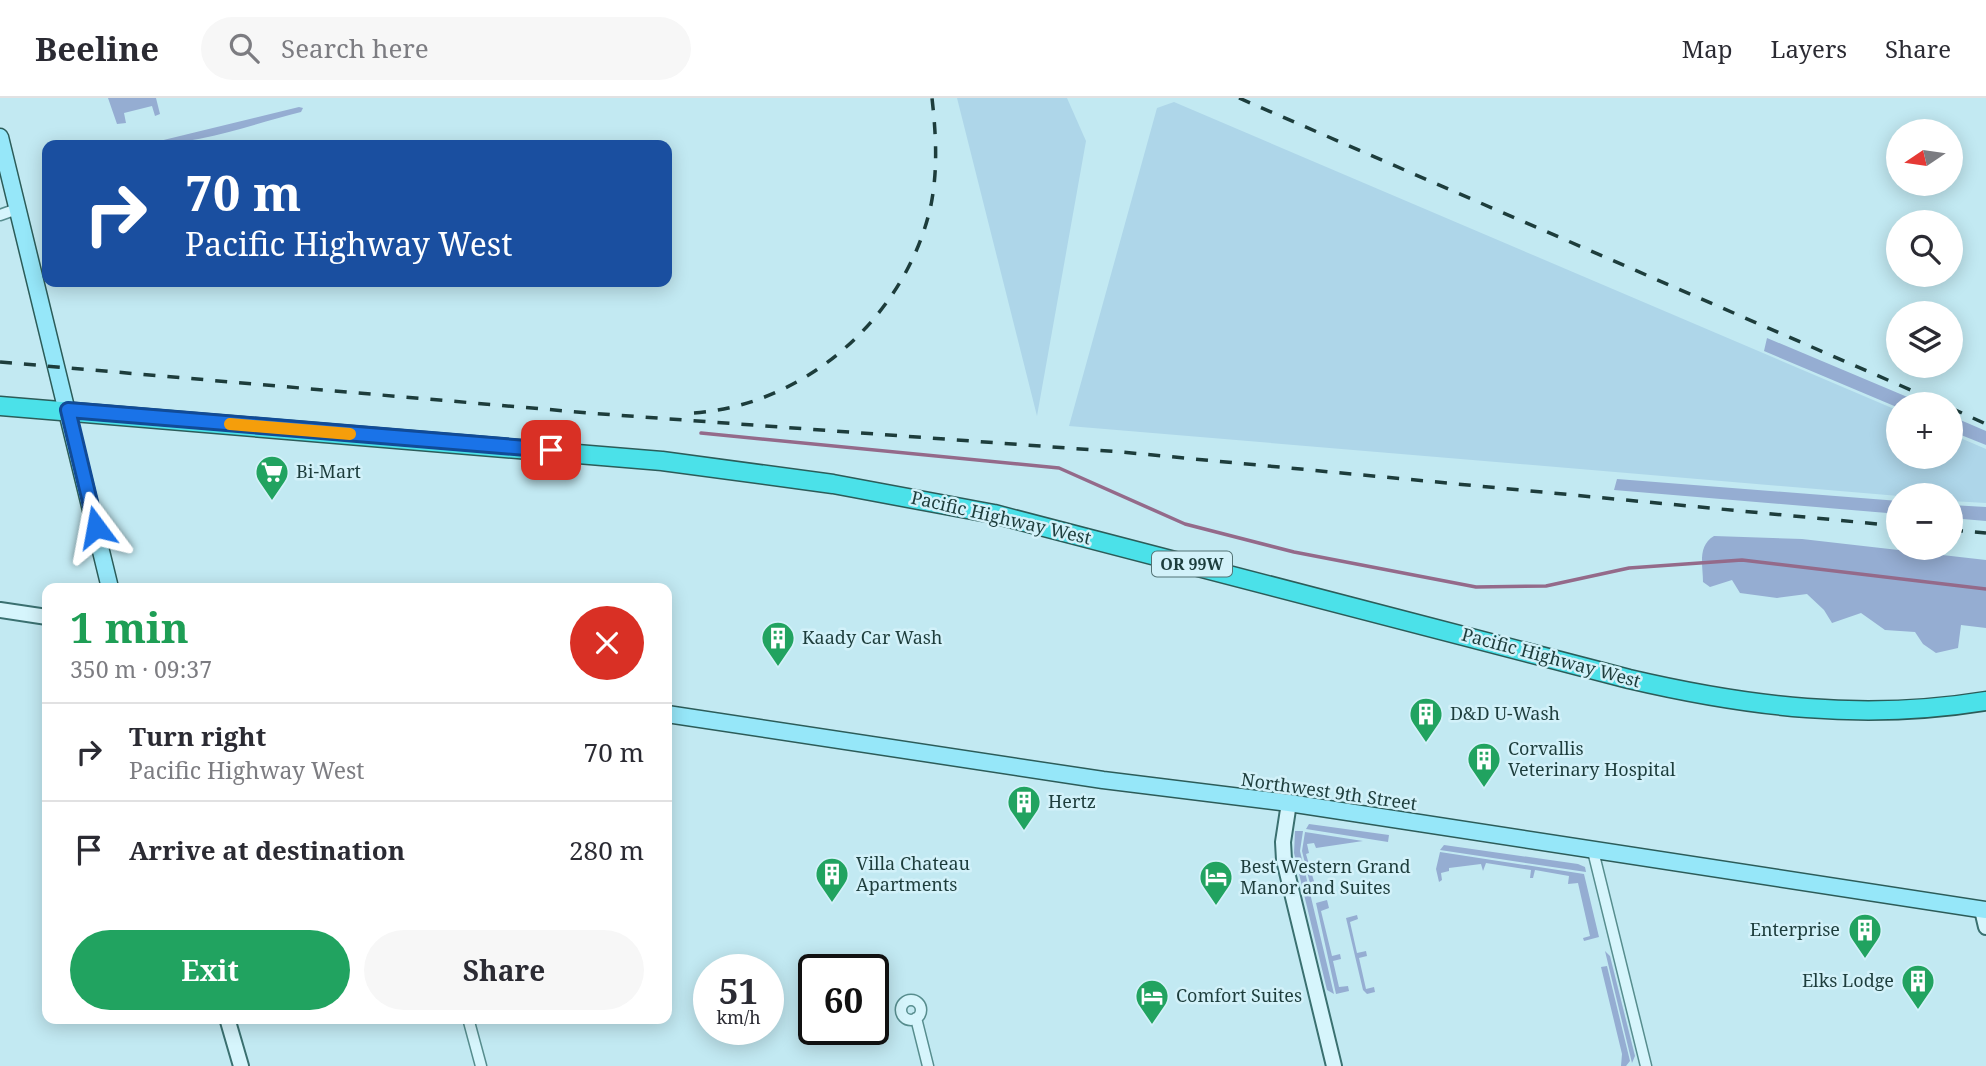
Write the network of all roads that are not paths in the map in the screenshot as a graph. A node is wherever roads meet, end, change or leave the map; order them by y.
1 (0, 137) edge
2 (17, 209) junction
3 (0, 215) edge
4 (0, 406) edge
5 (68, 410) junction
6 (109, 583) edge
7 (0, 610) edge
8 (42, 616) edge
9 (1986, 701) edge
10 (672, 715) edge
11 (1289, 803) junction
12 (1593, 851) junction
13 (1984, 910) edge
14 (1986, 927) edge
15 (916, 1018) dead end
16 (229, 1024) edge
17 (469, 1024) edge
18 (241, 1066) edge
19 (481, 1066) edge
20 (928, 1066) edge
21 (1334, 1066) edge
22 (1646, 1066) edge

1 - 2 main road
2 - 3 street
2 - 5 main road
4 - 5 highway, Pacific Highway West / OR 99W
5 - 6 main road
5 - 9 highway, Pacific Highway West / OR 99W
7 - 8 street
10 - 11 main road, Northwest 9th Street
11 - 12 main road, Northwest 9th Street
11 - 21 street
12 - 13 main road, Northwest 9th Street
12 - 22 street
13 - 14 street
15 - 20 street
16 - 18 street
17 - 19 street

